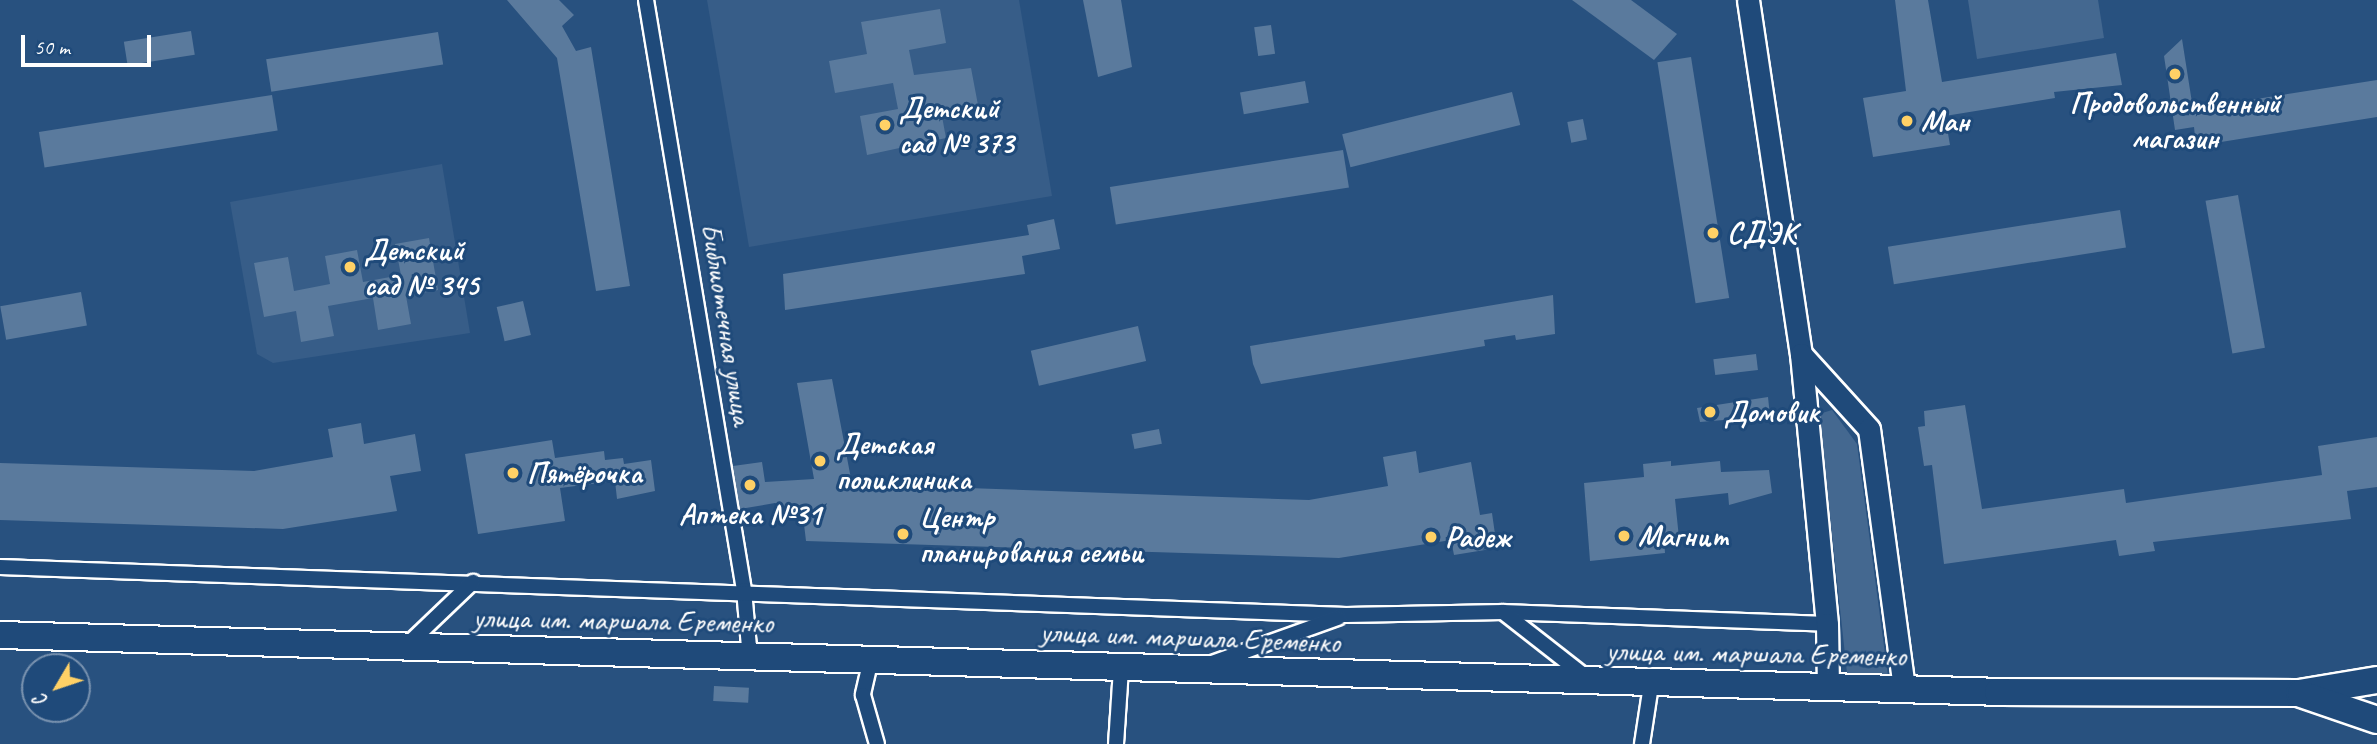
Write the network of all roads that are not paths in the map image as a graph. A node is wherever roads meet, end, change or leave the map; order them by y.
1 (646, 0) edge
2 (1748, 0) edge
3 (1801, 354) junction
4 (0, 568) edge
5 (473, 582) junction
6 (744, 590) junction
7 (1503, 612) junction
8 (1346, 615) junction
9 (1827, 624) junction
10 (0, 635) edge
11 (405, 647) junction
12 (750, 658) junction
13 (872, 659) junction
14 (1121, 668) junction
15 (1193, 670) junction
16 (2377, 680) edge
17 (1592, 682) junction
18 (1651, 685) junction
19 (1828, 687) junction
20 (1904, 689) junction
21 (2299, 693) junction
22 (2377, 720) edge
23 (877, 744) edge
24 (1116, 744) edge
25 (1642, 744) edge

1 - 6 street, Библиотечная улица
2 - 3 main road
3 - 9 main road
3 - 20 main road
4 - 5 street
5 - 6 street
5 - 11 street
6 - 8 street
6 - 12 street, Библиотечная улица
7 - 8 street
7 - 9 street
7 - 17 street
8 - 15 street
9 - 19 main road
10 - 11 highway, улица им. маршала Еременко
11 - 12 highway, улица им. маршала Еременко
12 - 13 highway, улица им. маршала Еременко
13 - 14 highway, улица им. маршала Еременко
13 - 23 street
14 - 15 highway, улица им. маршала Еременко
14 - 24 street
15 - 17 highway, улица им. маршала Еременко
16 - 21 highway, улица им. маршала Еременко
17 - 18 highway, улица им. маршала Еременко
18 - 19 highway, улица им. маршала Еременко
18 - 25 street
19 - 20 highway, улица им. маршала Еременко
20 - 21 highway, улица им. маршала Еременко
21 - 22 highway

